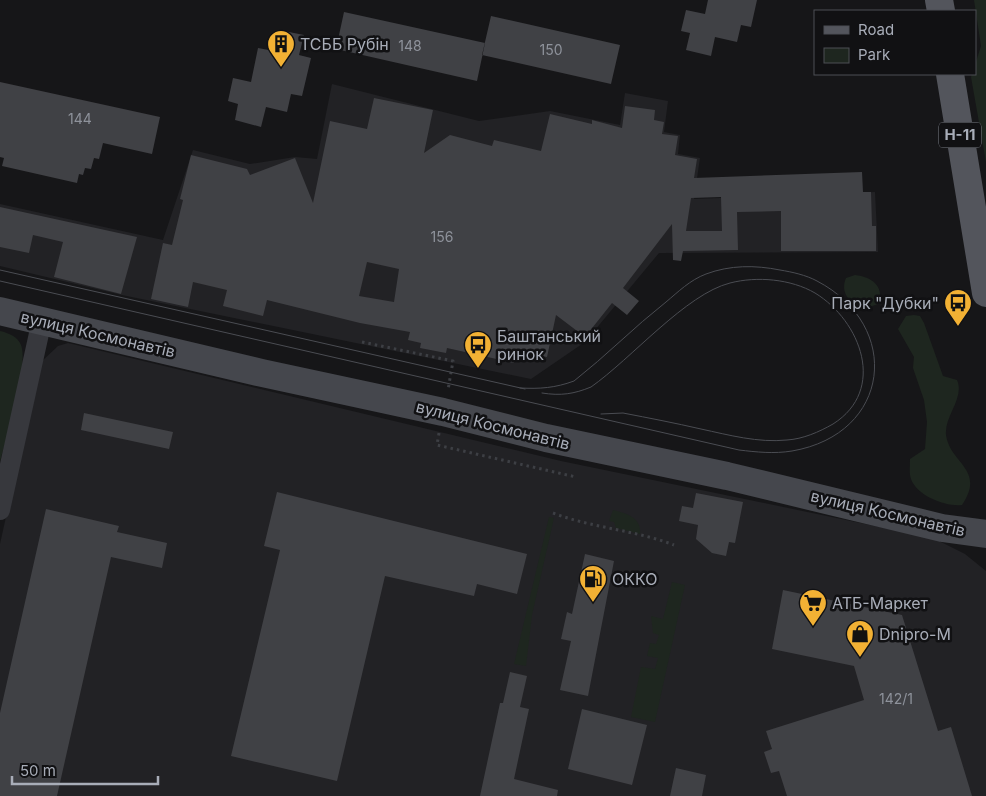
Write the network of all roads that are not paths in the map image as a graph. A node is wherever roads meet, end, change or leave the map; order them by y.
1 (950, 75) edge
2 (977, 194) edge
3 (986, 293) edge
4 (0, 311) edge
5 (42, 320) junction
6 (0, 510) edge
7 (986, 534) edge

1 - 2 main road, Н-11
2 - 3 main road, Н-11
4 - 5 main road, вулиця Космонавтів
5 - 6 street
5 - 7 main road, вулиця Космонавтів

